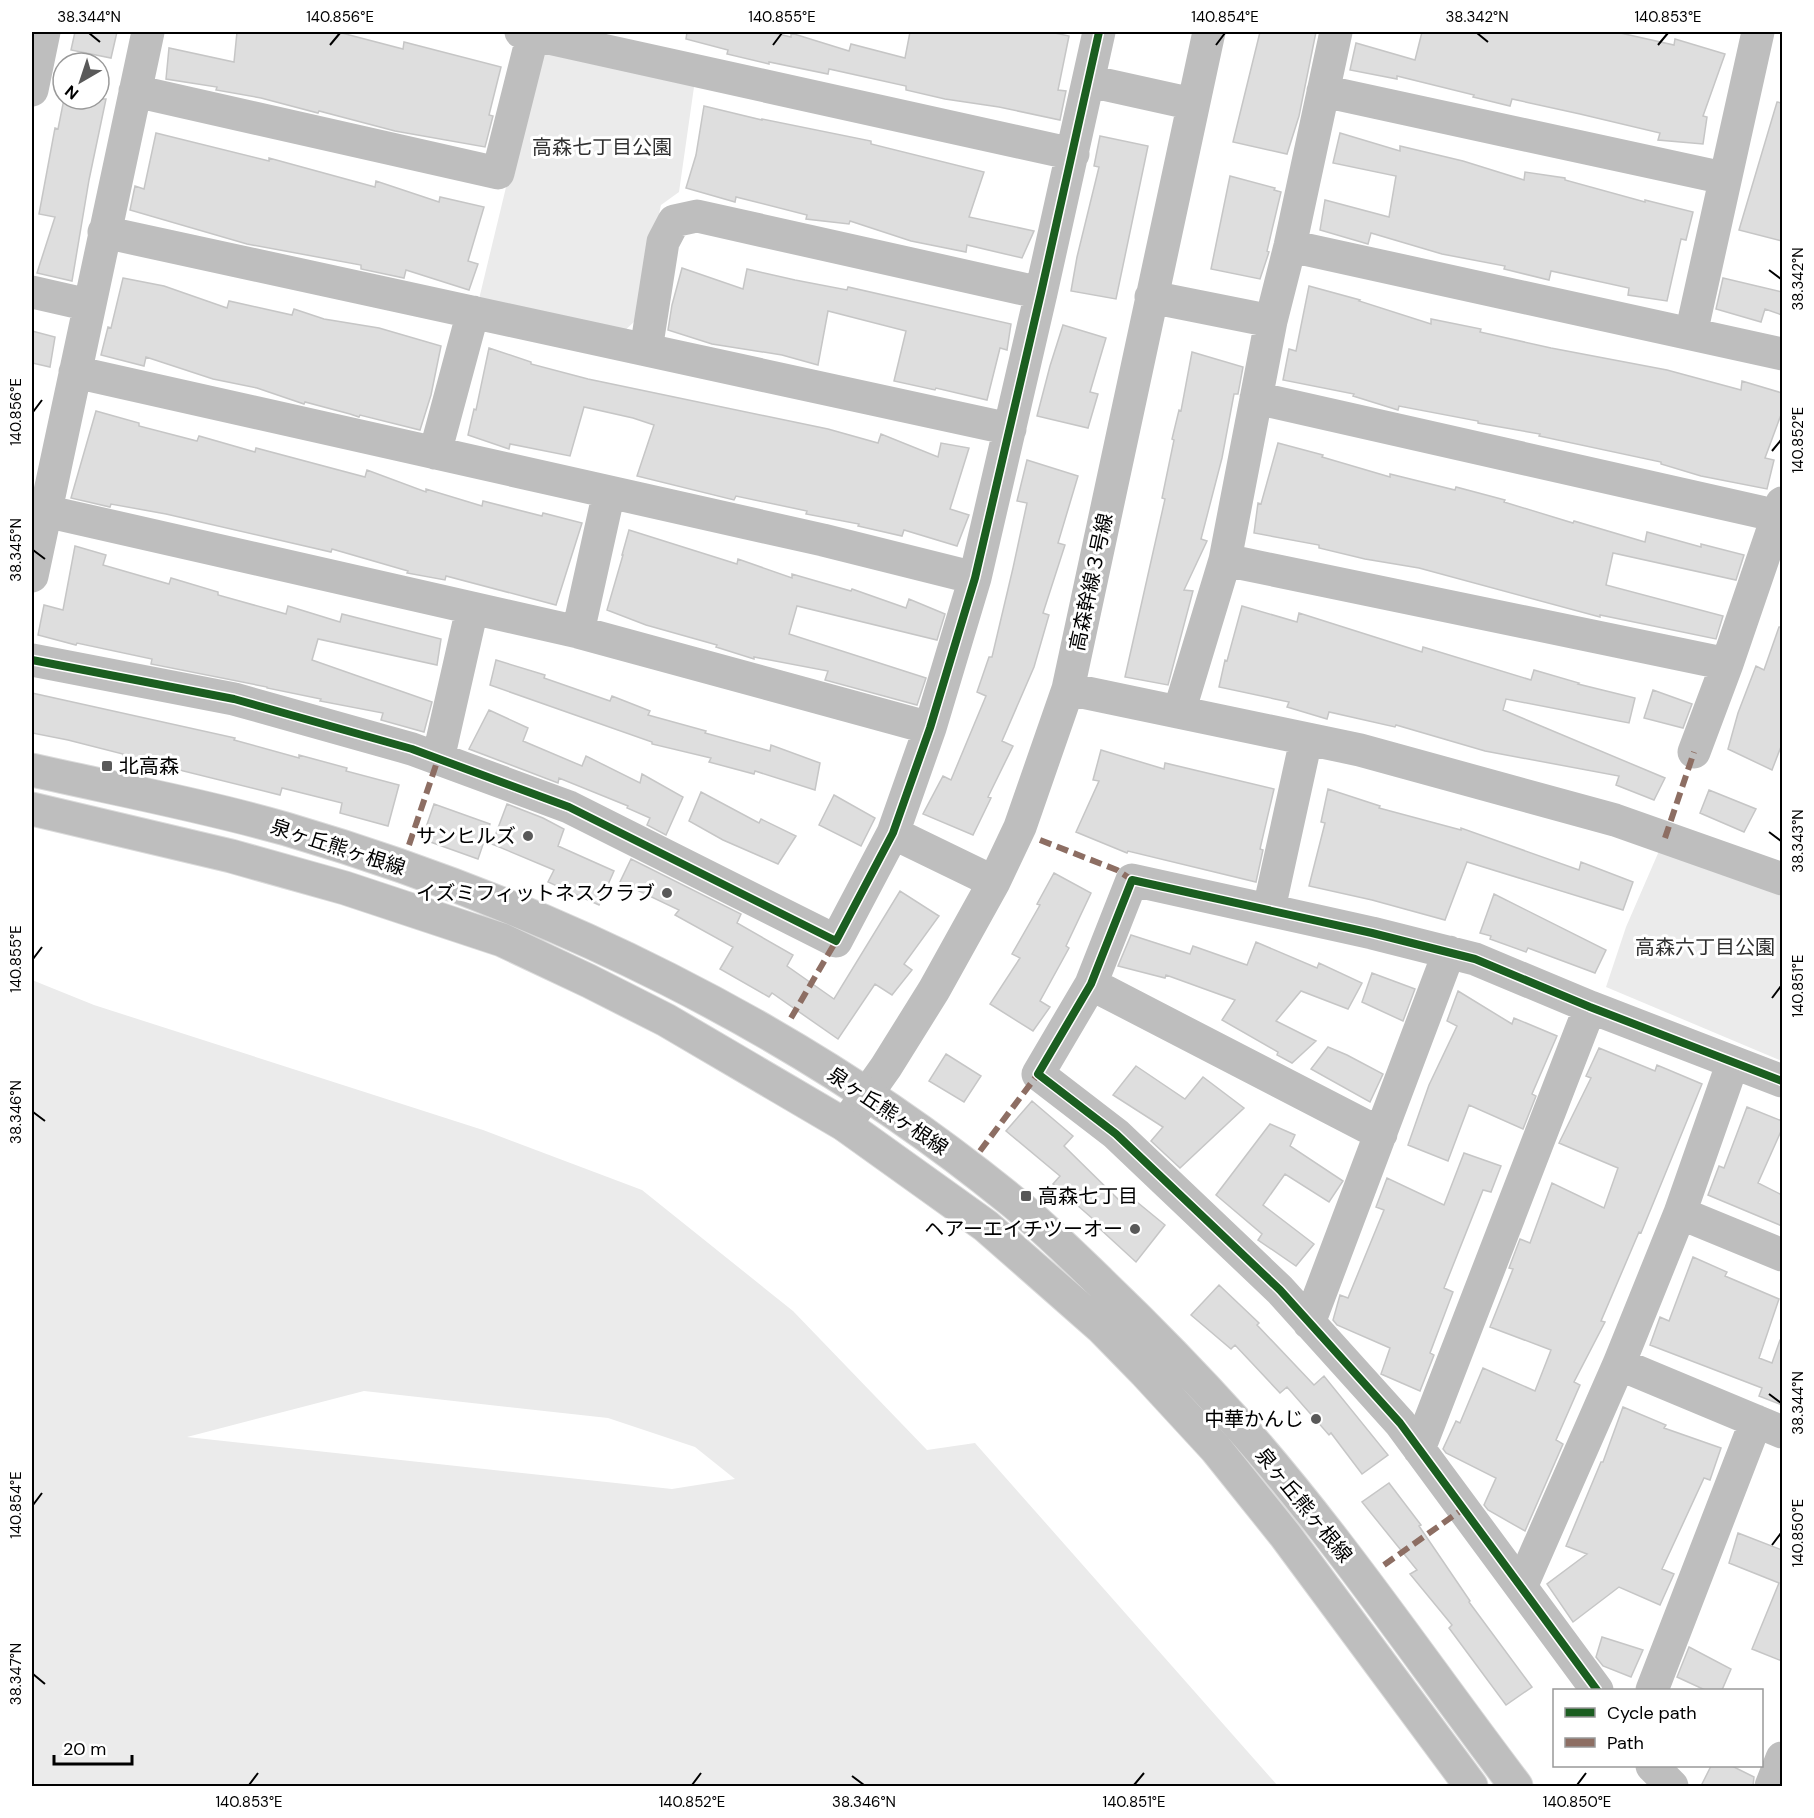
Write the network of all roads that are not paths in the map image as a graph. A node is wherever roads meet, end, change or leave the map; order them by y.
1 (44, 32) edge
2 (148, 32) edge
3 (1099, 32) edge
4 (1209, 32) edge
5 (1336, 32) edge
6 (1758, 32) edge
7 (527, 33) edge
8 (642, 44) edge
9 (1089, 81) junction
10 (32, 90) edge
11 (135, 91) junction
12 (1323, 91) junction
13 (1193, 104) junction
14 (1072, 154) junction
15 (1724, 178) junction
16 (104, 232) junction
17 (1290, 246) junction
18 (32, 292) edge
19 (1041, 293) junction
20 (1151, 297) junction
21 (89, 305) junction
22 (473, 312) junction
23 (1271, 321) junction
24 (1691, 334) junction
25 (646, 350) junction
26 (1782, 354) edge
27 (75, 372) junction
28 (1256, 399) junction
29 (1010, 429) junction
30 (435, 453) junction
31 (609, 492) junction
32 (1780, 509) edge
33 (45, 511) junction
34 (1225, 560) junction
35 (32, 576) edge
36 (975, 578) junction
37 (472, 609) junction
38 (578, 632) junction
39 (32, 660) edge
40 (1727, 664) junction
41 (1068, 689) junction
42 (1179, 712) junction
43 (930, 728) junction
44 (1306, 740) junction
45 (1694, 752) dead end
46 (438, 759) junction
47 (32, 770) edge
48 (32, 809) edge
49 (892, 833) junction
50 (1782, 879) edge
51 (994, 882) junction
52 (1269, 909) junction
53 (1449, 952) junction
54 (1091, 984) junction
55 (1590, 1007) junction
56 (1733, 1062) junction
57 (1782, 1081) edge
58 (867, 1093) junction
59 (845, 1125) junction
60 (1381, 1134) junction
61 (1680, 1213) junction
62 (1782, 1255) edge
63 (1309, 1323) junction
64 (1618, 1364) junction
65 (1769, 1427) edge
66 (1419, 1449) junction
67 (1521, 1587) junction
68 (1596, 1689) edge
69 (1652, 1689) edge
70 (1782, 1758) edge
71 (1653, 1767) edge
72 (1471, 1786) edge
73 (1516, 1786) edge
74 (1672, 1786) edge
75 (1771, 1786) edge

1 - 10 street
2 - 11 street
3 - 9 street
4 - 13 street, 高森幹線３号線
5 - 12 street
6 - 15 street
7 - 8 street
7 - 11 street
8 - 14 street
9 - 13 street
9 - 14 street
11 - 16 street
12 - 15 street
12 - 17 street
13 - 20 street, 高森幹線３号線
14 - 19 street
15 - 24 street
16 - 21 street
16 - 22 street
17 - 23 street
17 - 24 street
18 - 21 street
19 - 25 street
19 - 29 street
20 - 23 street
20 - 41 street, 高森幹線３号線
21 - 27 street
22 - 25 street
22 - 30 street
23 - 28 street
24 - 26 street
25 - 29 street
27 - 30 street
27 - 33 street
28 - 32 street
28 - 34 street
29 - 36 street
30 - 31 street
31 - 36 street
31 - 38 street
32 - 40 street
33 - 35 street
33 - 37 street
34 - 40 street
34 - 42 street
36 - 43 street
37 - 38 street
37 - 46 street
38 - 43 street
39 - 46 street
40 - 45 street
41 - 42 street
41 - 51 street, 高森幹線３号線
42 - 44 street
43 - 49 street
44 - 50 street
44 - 52 street
46 - 49 street
47 - 58 street, 泉ヶ丘熊ヶ根線
48 - 59 street, 泉ヶ丘熊ヶ根線
49 - 51 street
51 - 58 street, 高森幹線３号線
52 - 53 street
52 - 54 street
53 - 55 street
53 - 60 street
54 - 60 street
54 - 63 street
55 - 56 street
55 - 66 street
56 - 57 street
56 - 61 street
58 - 59 street, 高森幹線３号線
58 - 73 street, 泉ヶ丘熊ヶ根線
59 - 72 street, 泉ヶ丘熊ヶ根線
60 - 63 street
61 - 62 street
61 - 64 street
63 - 66 street
64 - 65 street
64 - 67 street
65 - 69 street
66 - 67 street
67 - 68 street
70 - 75 street
71 - 74 street

